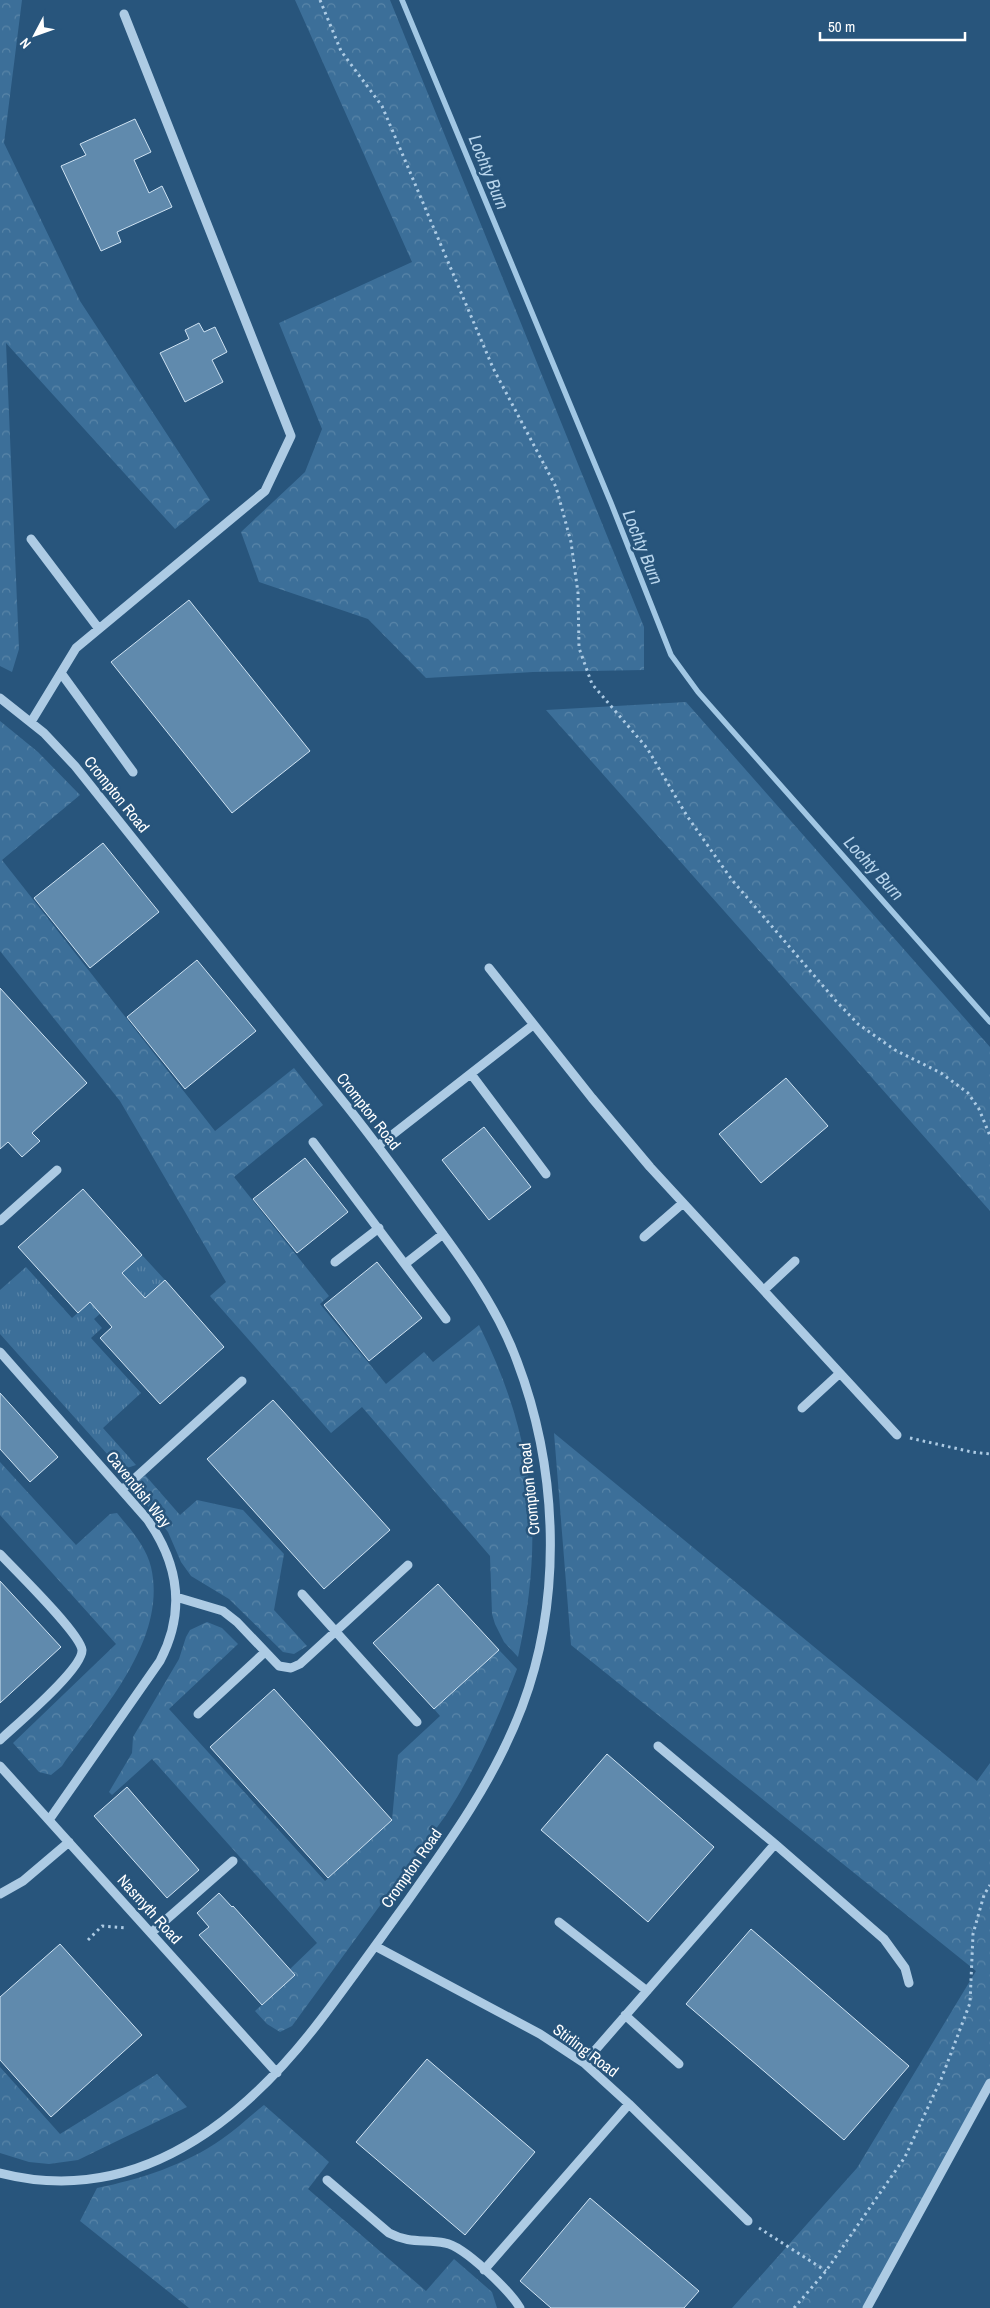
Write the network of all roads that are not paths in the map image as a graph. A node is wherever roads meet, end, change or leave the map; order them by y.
1 (124, 14) dead end
2 (31, 539) dead end
3 (99, 628) junction
4 (61, 673) junction
5 (0, 698) edge
6 (31, 722) junction
7 (133, 772) dead end
8 (489, 968) dead end
9 (533, 1025) junction
10 (471, 1074) junction
11 (314, 1142) dead end
12 (378, 1146) junction
13 (57, 1170) dead end
14 (546, 1174) dead end
15 (682, 1203) junction
16 (0, 1221) edge
17 (378, 1228) junction
18 (443, 1234) junction
19 (644, 1237) dead end
20 (794, 1260) dead end
21 (336, 1262) dead end
22 (405, 1264) junction
23 (764, 1290) junction
24 (446, 1319) dead end
25 (0, 1352) edge
26 (840, 1373) junction
27 (242, 1381) dead end
28 (802, 1408) dead end
29 (897, 1435) road end
30 (122, 1489) junction
31 (0, 1554) edge
32 (408, 1564) dead end
33 (302, 1594) dead end
34 (176, 1597) junction
35 (335, 1632) junction
36 (265, 1652) junction
37 (198, 1714) dead end
38 (417, 1722) dead end
39 (0, 1740) edge
40 (658, 1746) dead end
41 (0, 1766) edge
42 (49, 1820) junction
43 (69, 1842) junction
44 (775, 1844) junction
45 (233, 1861) dead end
46 (0, 1894) edge
47 (559, 1922) dead end
48 (150, 1931) junction
49 (375, 1946) junction
50 (909, 1983) dead end
51 (647, 1991) junction
52 (626, 2015) junction
53 (584, 2063) junction
54 (679, 2064) dead end
55 (277, 2073) junction
56 (990, 2082) edge
57 (629, 2104) junction
58 (0, 2173) edge
59 (327, 2180) dead end
60 (748, 2221) road end
61 (484, 2270) junction
62 (520, 2308) edge
63 (867, 2308) edge

1 - 3 street
2 - 3 street
3 - 4 street
4 - 6 street
4 - 7 street
5 - 6 street, Crompton Road
6 - 12 street, Crompton Road
8 - 9 street
9 - 10 street
9 - 15 street
10 - 12 street
10 - 14 street
11 - 17 street
12 - 18 street, Crompton Road
13 - 16 street
15 - 19 street
15 - 23 street
17 - 21 street
17 - 22 street
18 - 22 street
18 - 49 street, Crompton Road
20 - 23 street
22 - 24 street
23 - 26 street
25 - 30 street, Cavendish Way
26 - 28 street
26 - 29 street
27 - 30 street
30 - 34 street, Cavendish Way
31 - 39 street
32 - 35 street
33 - 35 street
34 - 36 street
34 - 42 street, Cavendish Way
35 - 36 street
35 - 38 street
36 - 37 street
40 - 44 street
41 - 42 street, Nasmyth Road
42 - 43 street, Nasmyth Road
43 - 46 street
43 - 48 street, Nasmyth Road
44 - 50 street
44 - 51 street
45 - 48 street
47 - 51 street
48 - 55 street, Nasmyth Road
49 - 53 street, Stirling Road
49 - 55 street, Crompton Road
51 - 52 street
52 - 53 street
52 - 54 street
53 - 57 street, Stirling Road
55 - 58 street, Crompton Road
56 - 63 street
57 - 60 street, Stirling Road
57 - 61 street
59 - 61 street
61 - 62 street

